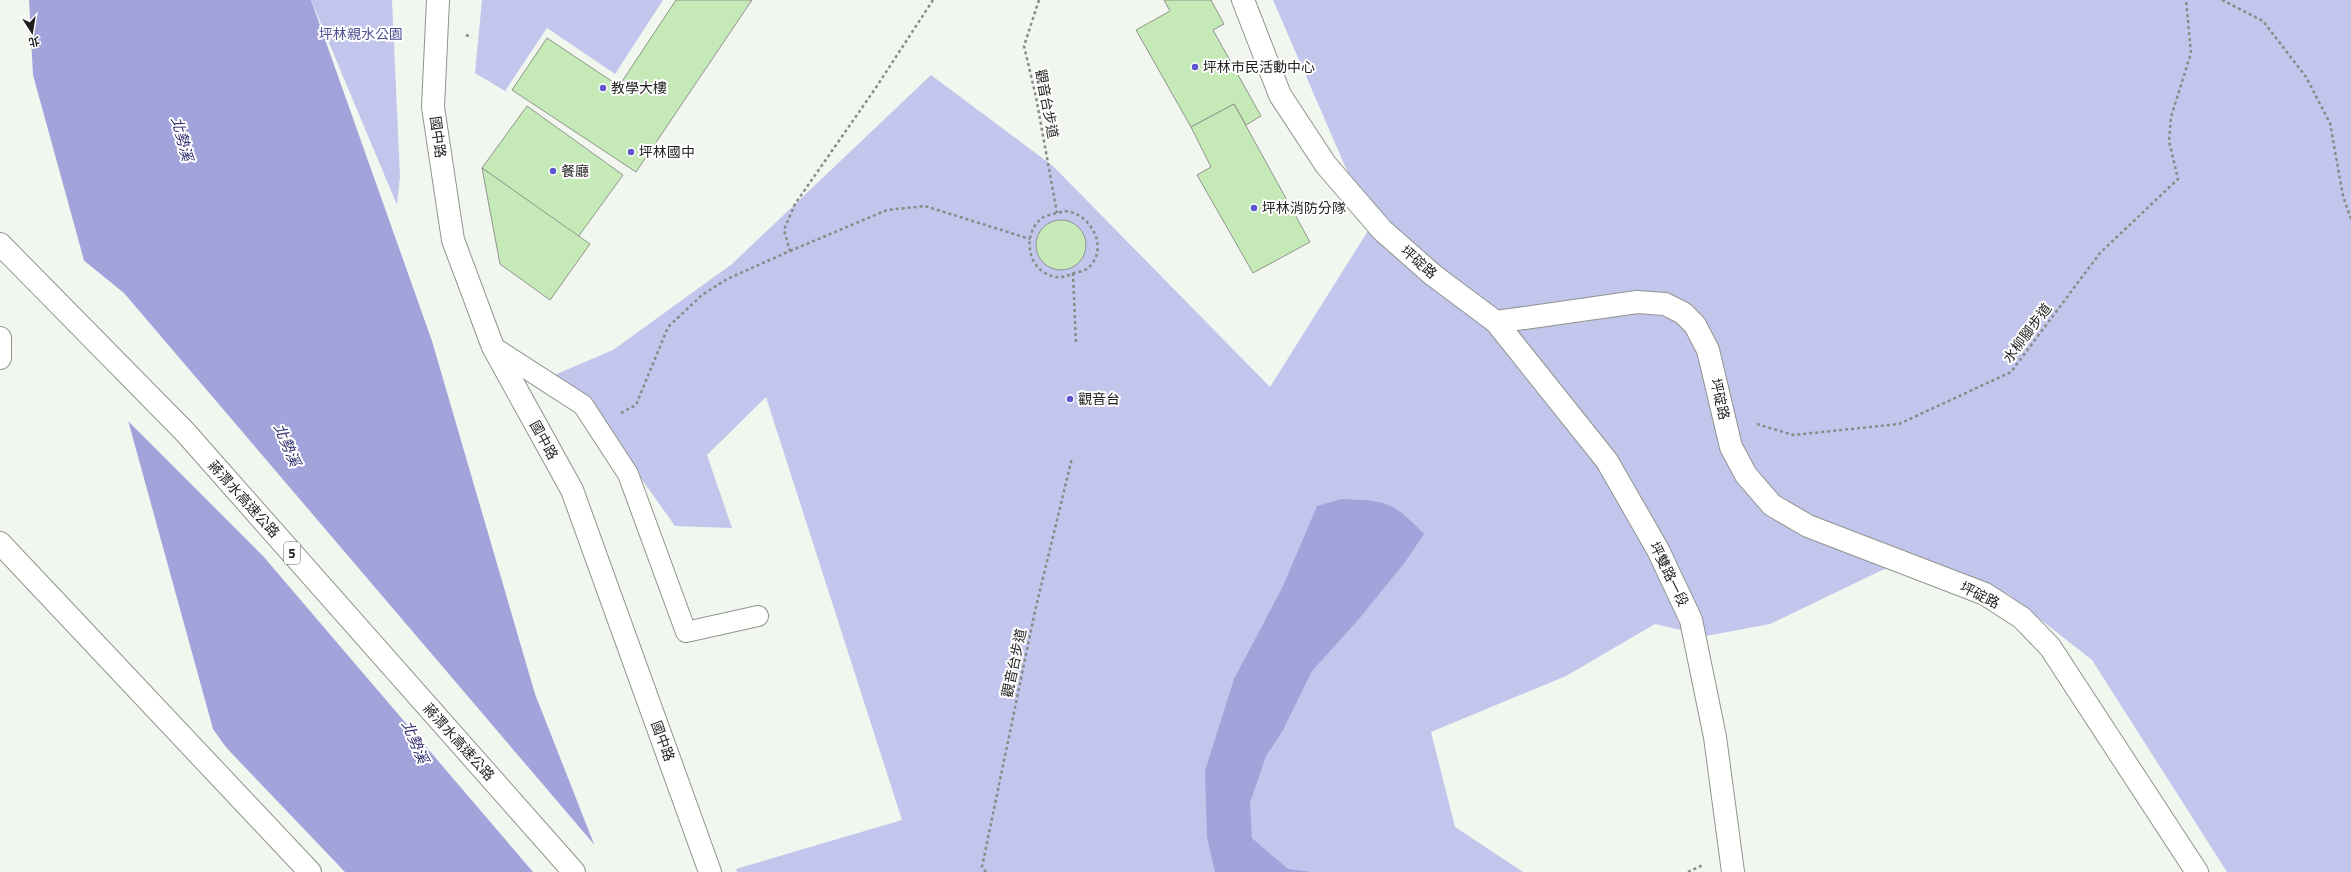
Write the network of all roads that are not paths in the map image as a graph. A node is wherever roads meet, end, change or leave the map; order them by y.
1 (438, 0) edge
2 (1243, 0) edge
3 (0, 245) edge
4 (1496, 322) junction
5 (0, 338) edge
6 (493, 347) junction
7 (0, 358) edge
8 (0, 542) edge
9 (758, 616) dead end
10 (710, 871) edge
11 (310, 872) edge
12 (574, 872) edge
13 (1733, 872) edge
14 (2197, 872) edge

1 - 6 main road, 國中路
2 - 4 main road, 坪碇路
3 - 12 main road, 蔣渭水高速公路 / 5
4 - 13 main road, 坪雙路一段
4 - 14 main road, 坪碇路
5 - 7 main road
6 - 9 lane
6 - 10 main road, 國中路
8 - 11 main road

